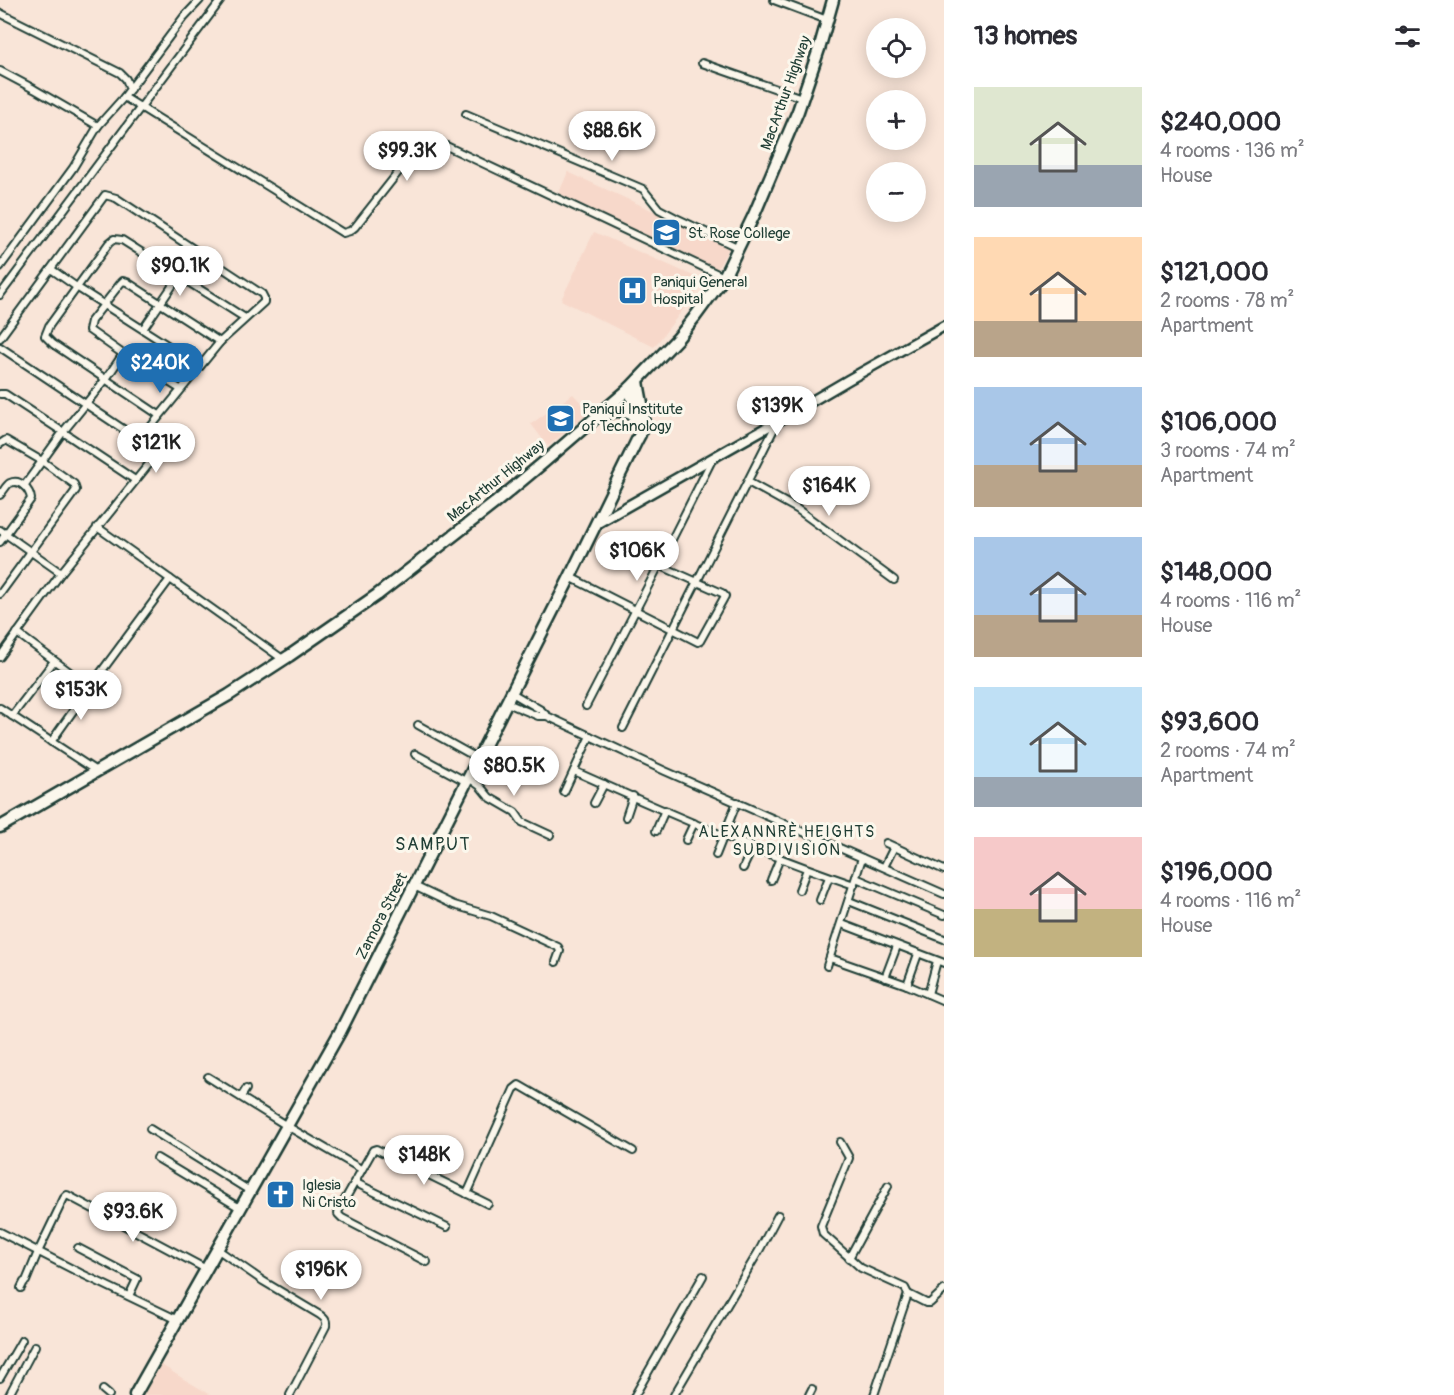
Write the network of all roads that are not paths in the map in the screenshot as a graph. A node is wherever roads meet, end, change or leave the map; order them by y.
1 (200, 0) edge
2 (221, 0) edge
3 (774, 0) edge
4 (833, 0) edge
5 (0, 13) edge
6 (827, 20) junction
7 (702, 63) dead end
8 (0, 71) edge
9 (130, 89) junction
10 (124, 97) junction
11 (802, 98) junction
12 (140, 106) junction
13 (466, 114) dead end
14 (98, 126) junction
15 (739, 248) junction
16 (198, 251) junction
17 (0, 267) edge
18 (51, 269) junction
19 (179, 276) junction
20 (724, 277) junction
21 (78, 288) junction
22 (0, 296) edge
23 (161, 303) junction
24 (104, 304) junction
25 (245, 318) junction
26 (944, 326) edge
27 (143, 330) junction
28 (0, 338) edge
29 (220, 342) junction
30 (0, 347) edge
31 (123, 354) junction
32 (200, 366) junction
33 (106, 379) junction
34 (634, 384) junction
35 (180, 389) junction
36 (0, 394) edge
37 (86, 404) junction
38 (159, 415) junction
39 (778, 421) junction
40 (586, 425) junction
41 (63, 432) junction
42 (639, 432) junction
43 (140, 440) junction
44 (0, 444) edge
45 (713, 458) junction
46 (42, 461) junction
47 (135, 480) junction
48 (747, 482) junction
49 (24, 486) junction
50 (0, 495) edge
51 (597, 524) junction
52 (98, 527) junction
53 (3, 532) edge
54 (0, 542) edge
55 (32, 553) junction
56 (659, 566) junction
57 (61, 573) junction
58 (570, 577) junction
59 (170, 579) junction
60 (894, 580) dead end
61 (697, 581) junction
62 (0, 594) edge
63 (636, 610) junction
64 (674, 628) junction
65 (17, 633) junction
66 (0, 657) edge
67 (284, 660) junction
68 (54, 661) junction
69 (90, 687) junction
70 (510, 698) junction
71 (523, 699) junction
72 (586, 706) dead end
73 (0, 708) edge
74 (519, 708) junction
75 (12, 716) junction
76 (547, 716) junction
77 (418, 725) dead end
78 (623, 728) dead end
79 (590, 736) junction
80 (51, 742) junction
81 (415, 754) dead end
82 (478, 759) junction
83 (96, 771) junction
84 (574, 771) junction
85 (468, 780) junction
86 (604, 784) junction
87 (564, 792) dead end
88 (633, 796) junction
89 (737, 802) junction
90 (594, 803) dead end
91 (664, 810) junction
92 (626, 817) dead end
93 (694, 823) junction
94 (0, 827) edge
95 (656, 831) dead end
96 (550, 835) dead end
97 (723, 835) junction
98 (686, 840) dead end
99 (886, 843) dead end
100 (753, 847) junction
101 (894, 847) junction
102 (716, 855) dead end
103 (780, 858) junction
104 (862, 858) junction
105 (884, 867) junction
106 (743, 868) dead end
107 (807, 869) junction
108 (944, 870) edge
109 (830, 877) junction
110 (771, 880) dead end
111 (855, 882) junction
112 (414, 886) junction
113 (799, 890) dead end
114 (944, 894) edge
115 (820, 900) dead end
116 (849, 901) junction
117 (944, 915) edge
118 (842, 924) junction
119 (944, 939) edge
120 (897, 946) junction
121 (918, 954) junction
122 (830, 958) junction
123 (556, 962) dead end
124 (940, 962) edge
125 (827, 966) dead end
126 (885, 978) junction
127 (907, 986) junction
128 (928, 994) junction
129 (944, 1001) edge
130 (208, 1077) dead end
131 (246, 1089) dead end
132 (241, 1097) junction
133 (287, 1126) junction
134 (150, 1129) dead end
135 (840, 1142) dead end
136 (633, 1151) dead end
137 (157, 1158) dead end
138 (361, 1169) junction
139 (354, 1182) junction
140 (888, 1186) dead end
141 (250, 1191) junction
142 (467, 1194) junction
143 (488, 1204) dead end
144 (240, 1208) junction
145 (777, 1215) dead end
146 (447, 1227) dead end
147 (0, 1232) edge
148 (78, 1248) dead end
149 (217, 1249) junction
150 (38, 1252) junction
151 (849, 1258) junction
152 (427, 1262) dead end
153 (206, 1269) junction
154 (703, 1276) dead end
155 (21, 1288) dead end
156 (944, 1290) edge
157 (908, 1294) junction
158 (129, 1296) junction
159 (178, 1320) junction
160 (22, 1340) dead end
161 (35, 1346) dead end
162 (0, 1378) edge
163 (103, 1390) dead end
164 (9, 1395) edge
165 (109, 1395) edge
166 (135, 1395) edge
167 (290, 1395) edge
168 (634, 1395) edge
169 (674, 1395) edge
170 (874, 1395) edge

1 - 9 street
2 - 12 street
3 - 6 street
4 - 6 main road, MacArthur Highway
5 - 9 street
6 - 11 main road, MacArthur Highway
7 - 11 street
8 - 14 street
9 - 10 street
10 - 12 street
10 - 14 street
11 - 15 main road, MacArthur Highway
12 - 20 street
12 - 22 street
13 - 15 street
14 - 17 street
15 - 20 main road, MacArthur Highway
16 - 18 street
16 - 19 street
16 - 25 street
18 - 21 street
18 - 28 street
19 - 21 street
19 - 23 street
19 - 25 street
20 - 34 main road, MacArthur Highway
21 - 24 street
21 - 33 street
23 - 24 street
23 - 27 street
23 - 29 street
24 - 27 street
24 - 31 street
25 - 29 street
26 - 39 street
27 - 32 street
29 - 32 street
30 - 37 street
31 - 33 street
31 - 35 street
32 - 35 street
33 - 37 street
33 - 38 street
34 - 40 main road, MacArthur Highway
34 - 42 main road, Zamora Street
35 - 38 street
36 - 41 street
37 - 41 street
37 - 43 street
38 - 43 street
39 - 45 street
39 - 48 street
40 - 42 main road
40 - 67 main road, MacArthur Highway
41 - 46 street
41 - 47 street
42 - 51 main road, Zamora Street
43 - 47 street
44 - 46 street
45 - 51 street
45 - 56 street
46 - 49 street
46 - 55 street
47 - 52 street
48 - 60 street
48 - 61 street
49 - 50 street
49 - 53 street
51 - 58 main road, Zamora Street
52 - 57 street
52 - 59 street
53 - 54 street
53 - 55 street
55 - 57 street
55 - 62 street
56 - 61 street
56 - 63 street
57 - 65 street
58 - 63 street
58 - 70 main road, Zamora Street
59 - 67 street
59 - 69 street
61 - 64 street
61 - 64 street
63 - 64 street
63 - 72 street
64 - 78 street
65 - 66 street
65 - 68 street
67 - 83 main road, MacArthur Highway
68 - 69 street
68 - 75 street
69 - 80 street
70 - 71 street
70 - 74 street
70 - 82 main road, Zamora Street
71 - 74 street
71 - 76 street
73 - 75 street
74 - 76 street
75 - 80 street
76 - 79 street
77 - 82 street
79 - 84 street
79 - 89 street
80 - 83 street
81 - 85 street
82 - 85 main road, Zamora Street
83 - 94 main road, MacArthur Highway
84 - 86 street
84 - 87 street
85 - 96 street
85 - 112 main road, Zamora Street
86 - 88 street
86 - 90 street
88 - 91 street
88 - 92 street
89 - 97 street
89 - 104 street
91 - 93 street
91 - 95 street
93 - 97 street
93 - 98 street
97 - 100 street
97 - 102 street
99 - 101 street
100 - 103 street
100 - 106 street
101 - 105 street
101 - 108 street
103 - 107 street
103 - 110 street
104 - 105 street
104 - 111 street
105 - 114 street
107 - 109 street
107 - 113 street
109 - 111 street
109 - 115 street
111 - 116 street
111 - 117 street
112 - 123 street
112 - 133 main road, Zamora Street
116 - 118 street
116 - 119 street
118 - 120 street
118 - 122 street
120 - 121 street
120 - 126 street
121 - 124 street
121 - 127 street
122 - 125 street
122 - 126 street
124 - 128 street
126 - 127 street
127 - 128 street
128 - 129 street
130 - 132 street
131 - 132 street
132 - 133 street
133 - 138 street
133 - 141 main road, Zamora Street
134 - 141 street
135 - 151 street
136 - 142 street
137 - 144 street
138 - 139 street
138 - 142 street
139 - 146 street
139 - 152 street
140 - 151 street
141 - 144 main road, Zamora Street
142 - 143 street
144 - 149 main road, Zamora Street
145 - 169 street
147 - 150 street
148 - 158 street
149 - 153 main road, Zamora Street
149 - 167 street
150 - 153 street
150 - 155 street
150 - 158 street
151 - 157 street
153 - 159 main road, Zamora Street
154 - 168 street
156 - 157 street
157 - 170 street
158 - 159 street
159 - 166 main road, Zamora Street
160 - 162 street
161 - 164 street
163 - 165 street

